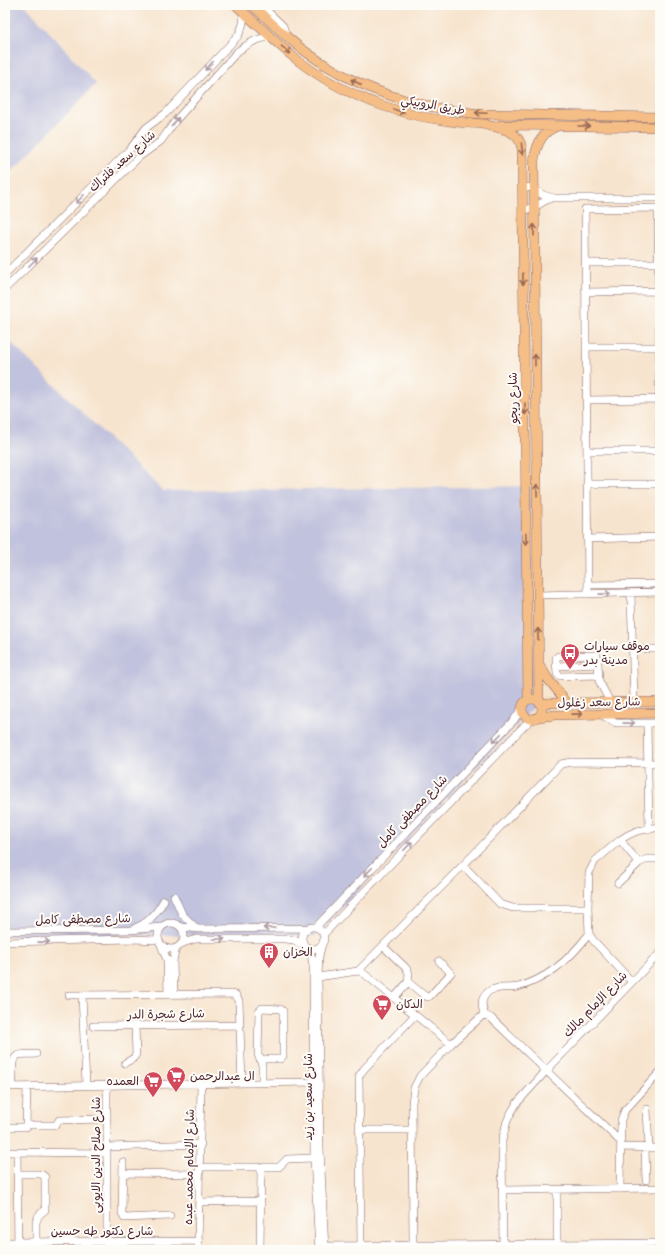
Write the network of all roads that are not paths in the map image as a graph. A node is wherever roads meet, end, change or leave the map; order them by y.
1 (252, 5) edge
2 (261, 5) edge
3 (240, 8) edge
4 (286, 35) junction
5 (271, 37) junction
6 (223, 51) junction
7 (231, 59) junction
8 (660, 116) edge
9 (481, 124) junction
10 (558, 126) junction
11 (660, 127) edge
12 (534, 188) junction
13 (522, 189) junction
14 (554, 198) junction
15 (660, 198) edge
16 (534, 208) junction
17 (659, 208) edge
18 (522, 210) junction
19 (586, 263) junction
20 (659, 263) junction
21 (5, 274) edge
22 (5, 289) edge
23 (659, 291) junction
24 (586, 292) junction
25 (586, 347) junction
26 (659, 347) edge
27 (660, 399) edge
28 (586, 400) junction
29 (587, 451) junction
30 (660, 451) edge
31 (660, 463) edge
32 (526, 470) junction
33 (536, 470) junction
34 (587, 484) junction
35 (660, 484) edge
36 (660, 537) edge
37 (587, 539) junction
38 (660, 584) edge
39 (588, 586) junction
40 (660, 592) edge
41 (631, 593) junction
42 (588, 594) junction
43 (538, 595) junction
44 (632, 649) junction
45 (660, 649) edge
46 (538, 662) junction
47 (598, 675) junction
48 (538, 680) junction
49 (528, 681) junction
50 (528, 700) junction
51 (539, 702) junction
52 (610, 702) junction
53 (634, 702) junction
54 (660, 702) edge
55 (564, 703) junction
56 (522, 708) junction
57 (660, 713) edge
58 (600, 714) junction
59 (535, 718) junction
60 (512, 723) junction
61 (647, 723) junction
62 (660, 723) edge
63 (518, 731) junction
64 (648, 763) junction
65 (660, 763) edge
66 (660, 827) edge
67 (649, 828) junction
68 (620, 840) junction
69 (660, 859) edge
70 (639, 863) junction
71 (463, 865) junction
72 (618, 883) dead end
73 (174, 896) dead end
74 (164, 900) dead end
75 (588, 908) junction
76 (161, 927) junction
77 (181, 927) junction
78 (316, 927) junction
79 (197, 928) junction
80 (289, 928) junction
81 (308, 928) junction
82 (134, 930) junction
83 (5, 931) edge
84 (589, 934) junction
85 (324, 935) junction
86 (138, 939) junction
87 (199, 939) junction
88 (289, 939) junction
89 (5, 942) edge
90 (160, 943) junction
91 (322, 944) junction
92 (179, 946) junction
93 (306, 946) junction
94 (383, 946) junction
95 (660, 953) edge
96 (316, 960) junction
97 (439, 961) dead end
98 (358, 971) junction
99 (318, 977) junction
100 (408, 982) junction
101 (632, 982) junction
102 (171, 994) junction
103 (69, 995) dead end
104 (82, 995) junction
105 (394, 998) junction
106 (485, 1015) junction
107 (415, 1016) junction
108 (240, 1024) junction
109 (135, 1025) junction
110 (93, 1026) dead end
111 (451, 1044) junction
112 (36, 1054) dead end
113 (261, 1059) junction
114 (125, 1063) dead end
115 (546, 1071) junction
116 (660, 1072) edge
117 (262, 1082) junction
118 (313, 1082) junction
119 (201, 1083) junction
120 (242, 1083) junction
121 (86, 1085) junction
122 (107, 1085) junction
123 (5, 1087) edge
124 (13, 1087) junction
125 (26, 1087) junction
126 (647, 1109) dead end
127 (107, 1119) junction
128 (27, 1125) junction
129 (5, 1127) edge
130 (359, 1130) junction
131 (412, 1130) junction
132 (201, 1144) junction
133 (621, 1145) junction
134 (647, 1148) junction
135 (660, 1148) edge
136 (107, 1150) junction
137 (5, 1152) edge
138 (17, 1152) junction
139 (314, 1158) junction
140 (123, 1162) dead end
141 (261, 1168) junction
142 (200, 1171) junction
143 (123, 1173) junction
144 (18, 1174) junction
145 (646, 1180) dead end
146 (660, 1188) edge
147 (620, 1189) junction
148 (502, 1190) junction
149 (557, 1190) junction
150 (260, 1201) junction
151 (199, 1202) junction
152 (170, 1216) dead end
153 (107, 1241) junction
154 (199, 1241) junction
155 (5, 1242) edge
156 (18, 1242) junction
157 (36, 1242) junction
158 (45, 1242) junction
159 (660, 1243) edge
160 (413, 1245) junction
161 (361, 1246) junction
162 (503, 1247) edge
163 (557, 1247) edge
164 (323, 1249) edge
165 (18, 1250) edge
166 (45, 1250) edge
167 (107, 1250) edge
168 (198, 1250) edge
169 (260, 1250) edge

1 - 4 main road, طريق الروبيكي
2 - 4 street
3 - 5 main road, طريق الروبيكي
3 - 6 street, شارع سعد فلتراك
8 -> 4 main road, طريق الروبيكي
5 - 7 street, شارع سعد فلتراك
5 -> 9 main road, طريق الروبيكي
6 - 7 street
6 -> 21 street, شارع سعد فلتراك
22 -> 7 street, شارع سعد فلتراك
9 - 10 main road, طريق الروبيكي
9 -> 13 main road, شارع ريجو
10 -> 11 main road, طريق الروبيكي
10 - 12 main road, شارع ريجو
12 - 13 street
12 - 14 street
12 - 16 main road, شارع ريجو
13 - 18 main road, شارع ريجو
14 - 15 street
14 - 16 street
16 - 18 street
33 -> 16 main road, شارع ريجو
17 - 19 street
17 - 20 street
18 -> 32 main road, شارع ريجو
19 - 20 street
19 - 24 street
20 - 23 street
23 - 24 street
23 - 26 street
24 - 25 street
25 - 26 street
25 - 28 street
26 - 27 street
27 - 28 street
27 - 30 street
28 - 29 street
29 - 30 street
29 - 34 street
30 - 31 street
32 - 33 main road
32 -> 49 main road, شارع ريجو
43 -> 33 main road, شارع ريجو
34 - 35 street
34 - 37 street
36 - 37 street
37 - 39 street
38 - 39 street
39 - 42 street
40 - 41 street
42 -> 41 street
41 - 44 street
42 - 43 street
46 -> 43 main road, شارع ريجو
44 - 45 street
44 - 53 street
46 - 48 main road, شارع ريجو
46 - 55 main road
47 - 47 street
47 - 52 street
48 - 49 main road
48 - 51 main road, شارع ريجو
49 - 50 main road, شارع ريجو
50 - 51 main road
50 - 56 main road
51 - 55 main road, شارع سعد زغلول
51 - 59 main road
52 - 53 main road, شارع سعد زغلول
52 - 55 main road, شارع سعد زغلول
53 - 54 main road, شارع سعد زغلول
56 - 59 main road
56 - 60 street, شارع مصطفى كامل
57 - 58 main road, شارع سعد زغلول
59 -> 58 main road, شارع سعد زغلول
58 -> 61 street
59 - 63 street, شارع مصطفى كامل
60 - 63 street
60 -> 78 street, شارع مصطفى كامل
61 - 62 street
61 - 64 street
85 -> 63 street, شارع مصطفى كامل
64 - 65 street
64 - 67 street
64 - 71 street
66 - 67 street
67 - 68 street
68 - 70 street
68 - 75 street
69 - 70 street
70 - 72 street
71 - 75 street
71 - 94 street
73 - 79 street
74 - 82 street
75 - 84 street
76 - 77 street
76 - 82 street, شارع مصطفى كامل
76 - 90 street
77 - 79 street
77 - 92 street
78 - 81 street
78 - 85 street
80 -> 79 street
79 - 87 street
80 - 81 street
80 - 88 street
81 - 93 street
82 - 83 street, شارع مصطفى كامل
82 - 86 street
84 - 101 street
84 - 106 street
85 - 91 street
89 -> 86 street, شارع مصطفى كامل
86 - 90 street, شارع مصطفى كامل
87 -> 88 street
87 - 92 street
88 - 93 street
90 - 92 street
90 - 102 street
91 - 93 street
91 - 96 street, شارع سعيد بن زيد
92 - 102 street
93 - 96 street, شارع سعيد بن زيد
94 - 98 street
94 - 100 street
95 - 101 street, شارع الإمام مالك
96 - 99 street, شارع سعيد بن زيد
96 - 118 street, شارع سعيد بن زيد
97 - 100 street
98 - 99 street
98 - 105 street
99 - 164 street, شارع سعيد بن زيد
100 - 105 street
101 - 115 street, شارع الإمام مالك
102 - 104 street
102 - 108 street
103 - 104 street
104 - 121 street
105 - 107 street
106 - 111 street
106 - 115 street
107 - 111 street
107 - 130 street
108 - 109 street, شارع شجرة الدر
108 - 120 street
109 - 110 street, شارع شجرة الدر
109 - 114 street
111 - 131 street
112 - 124 street
113 - 113 street
113 - 117 street
115 - 133 street
115 - 148 street, شارع الإمام مالك
116 - 133 street
117 - 118 street
117 - 120 street
118 - 139 street, شارع سعيد بن زيد
119 - 120 street
119 - 122 street
119 - 132 street, شارع الإمام محمد عبده
121 - 122 street
121 - 125 street
122 - 127 street, شارع صلاح الدين الايوبى
123 - 124 street
124 - 125 street
125 - 128 street
126 - 134 street
127 - 128 street
127 - 136 street, شارع صلاح الدين الايوبى
128 - 129 street
130 - 131 street
130 - 161 street
131 - 160 street
132 - 136 street
132 - 142 street, شارع الإمام محمد عبده
133 - 134 street
133 - 147 street
134 - 135 street
134 - 145 street
136 - 138 street
136 - 153 street, شارع صلاح الدين الايوبى
137 - 138 street
138 - 144 street
139 - 141 street
139 - 164 street, شارع سعيد بن زيد
140 - 143 street
141 - 142 street
141 - 150 street
142 - 143 street
142 - 151 street, شارع الإمام محمد عبده
143 - 152 street
144 - 156 street
144 - 157 street
146 - 147 street
147 - 149 street
148 - 149 street
148 - 162 street, شارع الإمام مالك
149 - 163 street
150 - 151 street
150 - 169 street
151 - 154 street, شارع الإمام محمد عبده
153 - 154 street, شارع دكتور طه حسين
153 - 158 street, شارع دكتور طه حسين
153 - 167 street, شارع صلاح الدين الايوبى
154 - 168 street, شارع الإمام محمد عبده
155 - 156 street, شارع دكتور طه حسين
156 - 157 street, شارع دكتور طه حسين
156 - 165 street
157 - 158 street, شارع دكتور طه حسين
158 - 166 street
159 - 163 street
160 - 161 street
160 - 162 street
161 - 164 street
162 - 163 street

